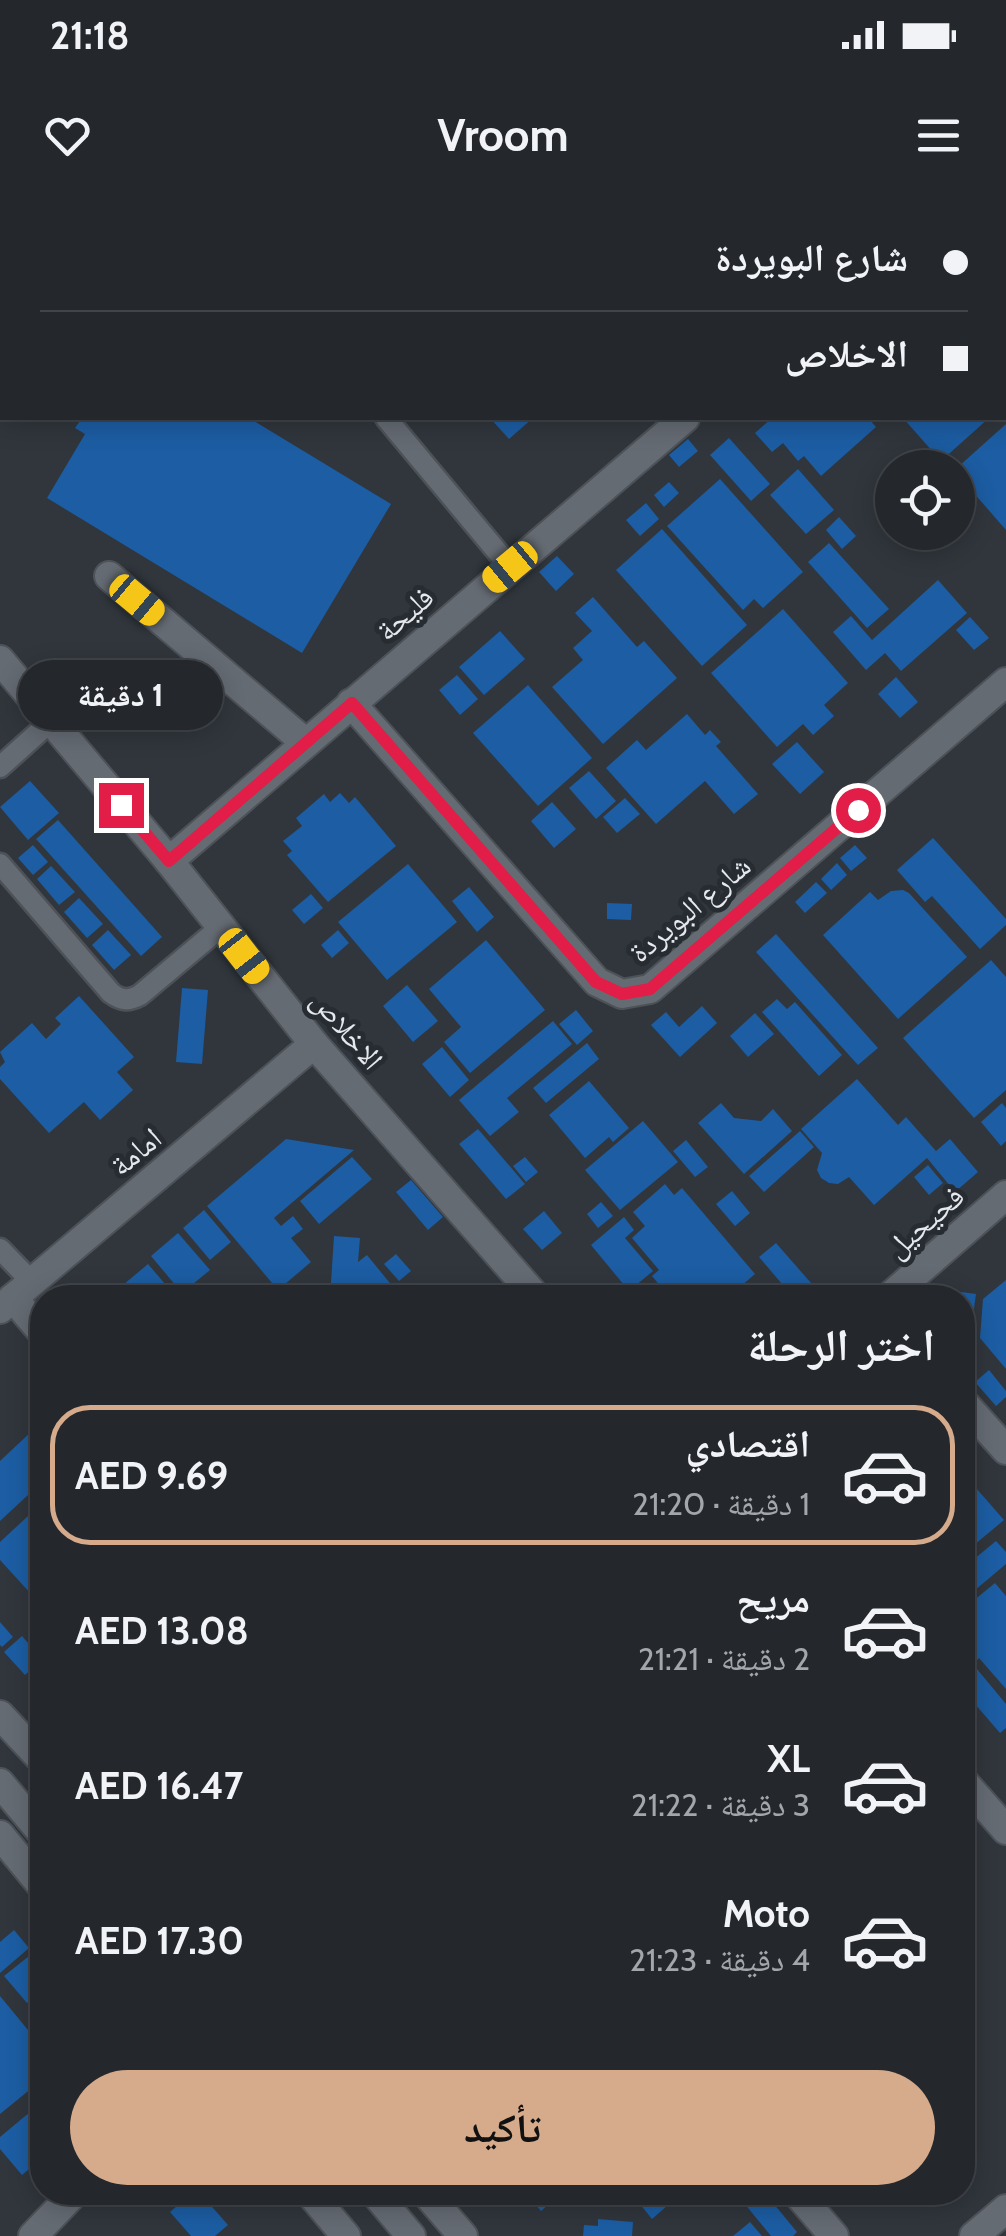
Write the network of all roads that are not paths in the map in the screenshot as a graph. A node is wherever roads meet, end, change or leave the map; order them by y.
1 (388, 420) edge
2 (683, 420) edge
3 (510, 567) junction
4 (108, 576) dead end
5 (0, 660) edge
6 (1006, 682) edge
7 (352, 703) junction
8 (50, 722) junction
9 (306, 743) junction
10 (0, 767) edge
11 (169, 861) junction
12 (0, 864) edge
13 (221, 926) junction
14 (314, 1044) junction
15 (1006, 1195) edge
16 (0, 1249) edge
17 (526, 1285) edge
18 (903, 1285) edge
19 (15, 1297) edge
20 (975, 1415) edge
21 (1006, 1450) edge
22 (0, 1715) edge
23 (30, 1747) edge
24 (0, 1784) edge
25 (975, 1795) edge
26 (30, 1819) edge
27 (1006, 1830) edge
28 (0, 1835) edge
29 (30, 1871) edge
30 (63, 2205) edge
31 (320, 2205) edge
32 (385, 2205) edge
33 (436, 2205) edge
34 (807, 2205) edge
35 (1006, 2209) edge
36 (34, 2236) edge
37 (346, 2236) edge
38 (412, 2236) edge
39 (463, 2236) edge
40 (834, 2236) edge
41 (974, 2236) edge

1 - 3 lane
2 - 3 street, فليحة
3 - 7 street, فليحة
4 - 9 street
5 - 8 street, الاخلاص
6 - 7 street, شارع البويردة
7 - 9 street, فليحة
8 - 10 lane
8 - 11 street, الاخلاص
9 - 11 street, فليحة
11 - 13 street, الاخلاص
12 - 13 lane
13 - 14 street, الاخلاص
14 - 17 street, الاخلاص
14 - 19 street, امامة
15 - 18 street, فحيحيل
16 - 19 lane
20 - 21 street
22 - 23 street
24 - 26 street
25 - 27 street
28 - 29 street
30 - 36 street
31 - 37 street
32 - 38 street
33 - 39 street
34 - 40 street
35 - 41 street

